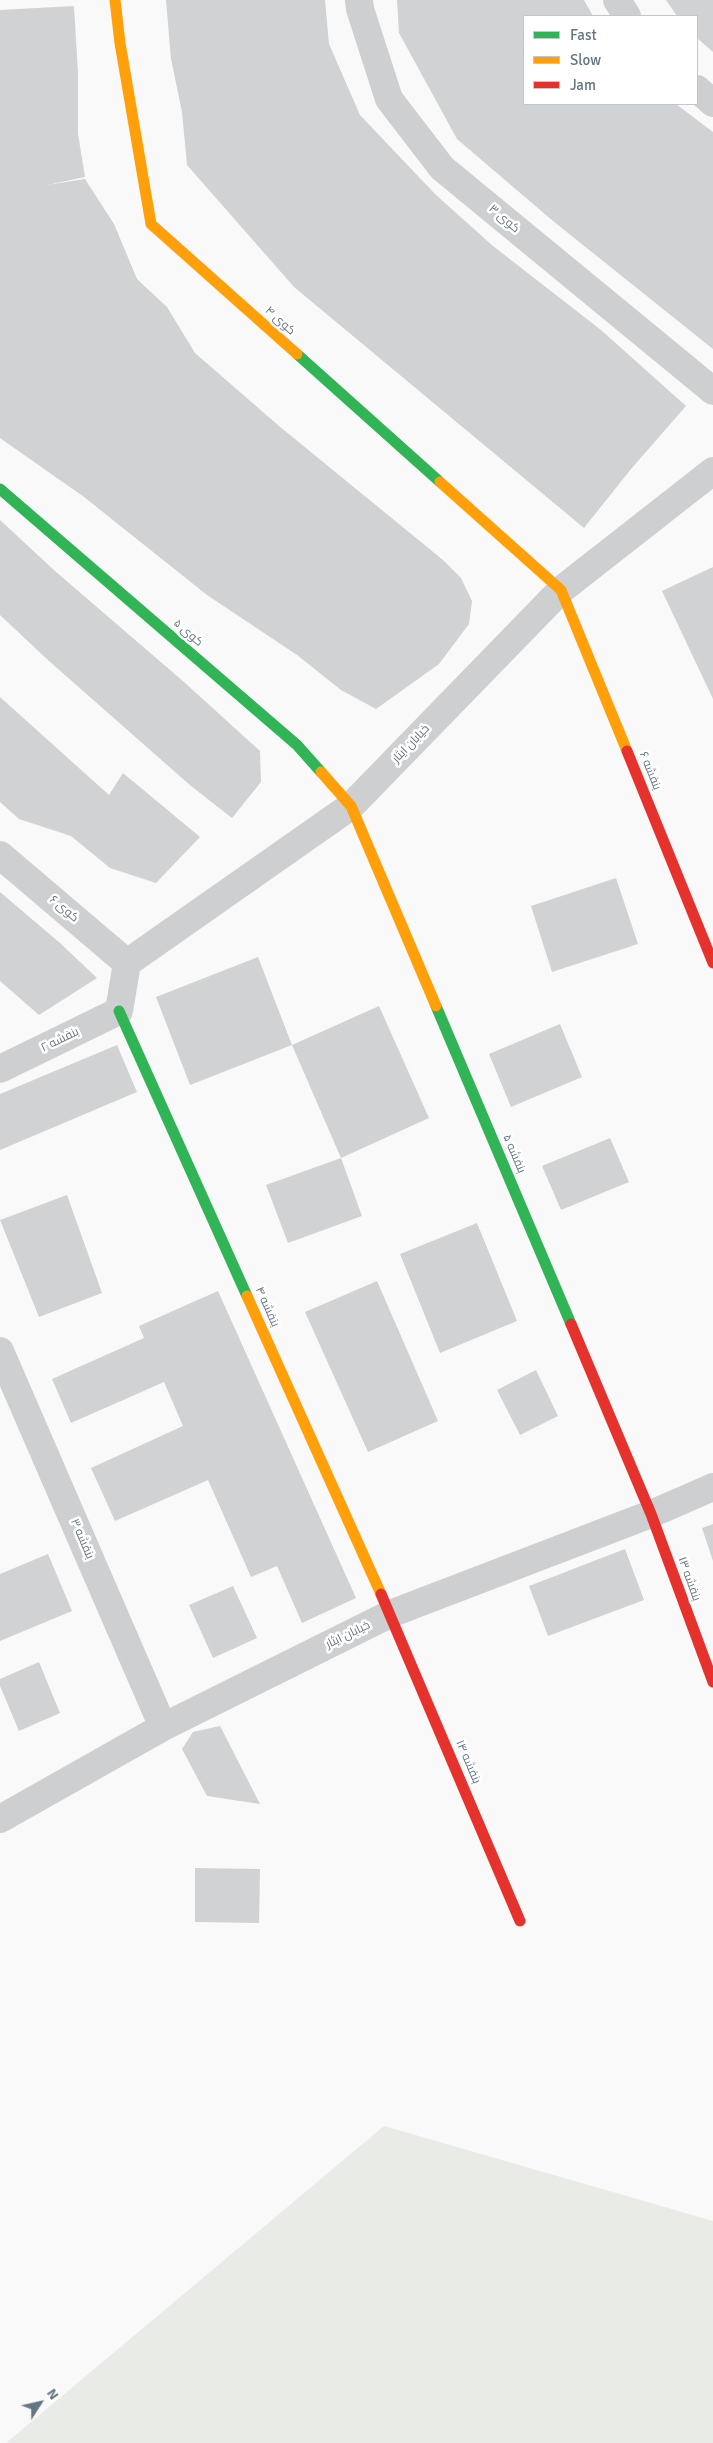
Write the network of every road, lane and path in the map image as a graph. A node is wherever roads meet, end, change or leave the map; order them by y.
1 (115, 0) edge
2 (359, 0) edge
3 (617, 0) edge
4 (626, 15) edge
5 (698, 90) edge
6 (713, 103) edge
7 (713, 392) edge
8 (713, 472) edge
9 (0, 489) edge
10 (561, 590) junction
11 (351, 806) junction
12 (0, 856) edge
13 (127, 963) junction
14 (713, 963) edge
15 (119, 1011) junction
16 (0, 1070) edge
17 (0, 1351) edge
18 (713, 1487) edge
19 (651, 1514) junction
20 (390, 1614) junction
21 (713, 1682) edge
22 (163, 1727) junction
23 (0, 1819) edge
24 (520, 1921) dead end

1 - 10 street, کوی ۴
2 - 7 street, کوی ۳
3 - 4 street
5 - 6 street
8 - 10 street, خیابان ایثار
9 - 11 street, کوی ۵
10 - 11 street, خیابان ایثار
10 - 14 street, بنفشه ۶
11 - 13 street, خیابان ایثار
11 - 19 street, بنفشه ۵
12 - 13 street, کوی ۶
13 - 15 street
15 - 16 street, بنفشه ۲
15 - 20 street, بنفشه ۴
17 - 22 street, بنفشه ۳
18 - 19 street, خیابان ایثار
19 - 20 street, خیابان ایثار
19 - 21 street, بنفشه ۱۳
20 - 22 street, خیابان ایثار
20 - 24 street, بنفشه ۱۴
22 - 23 street, خیابان ایثار

